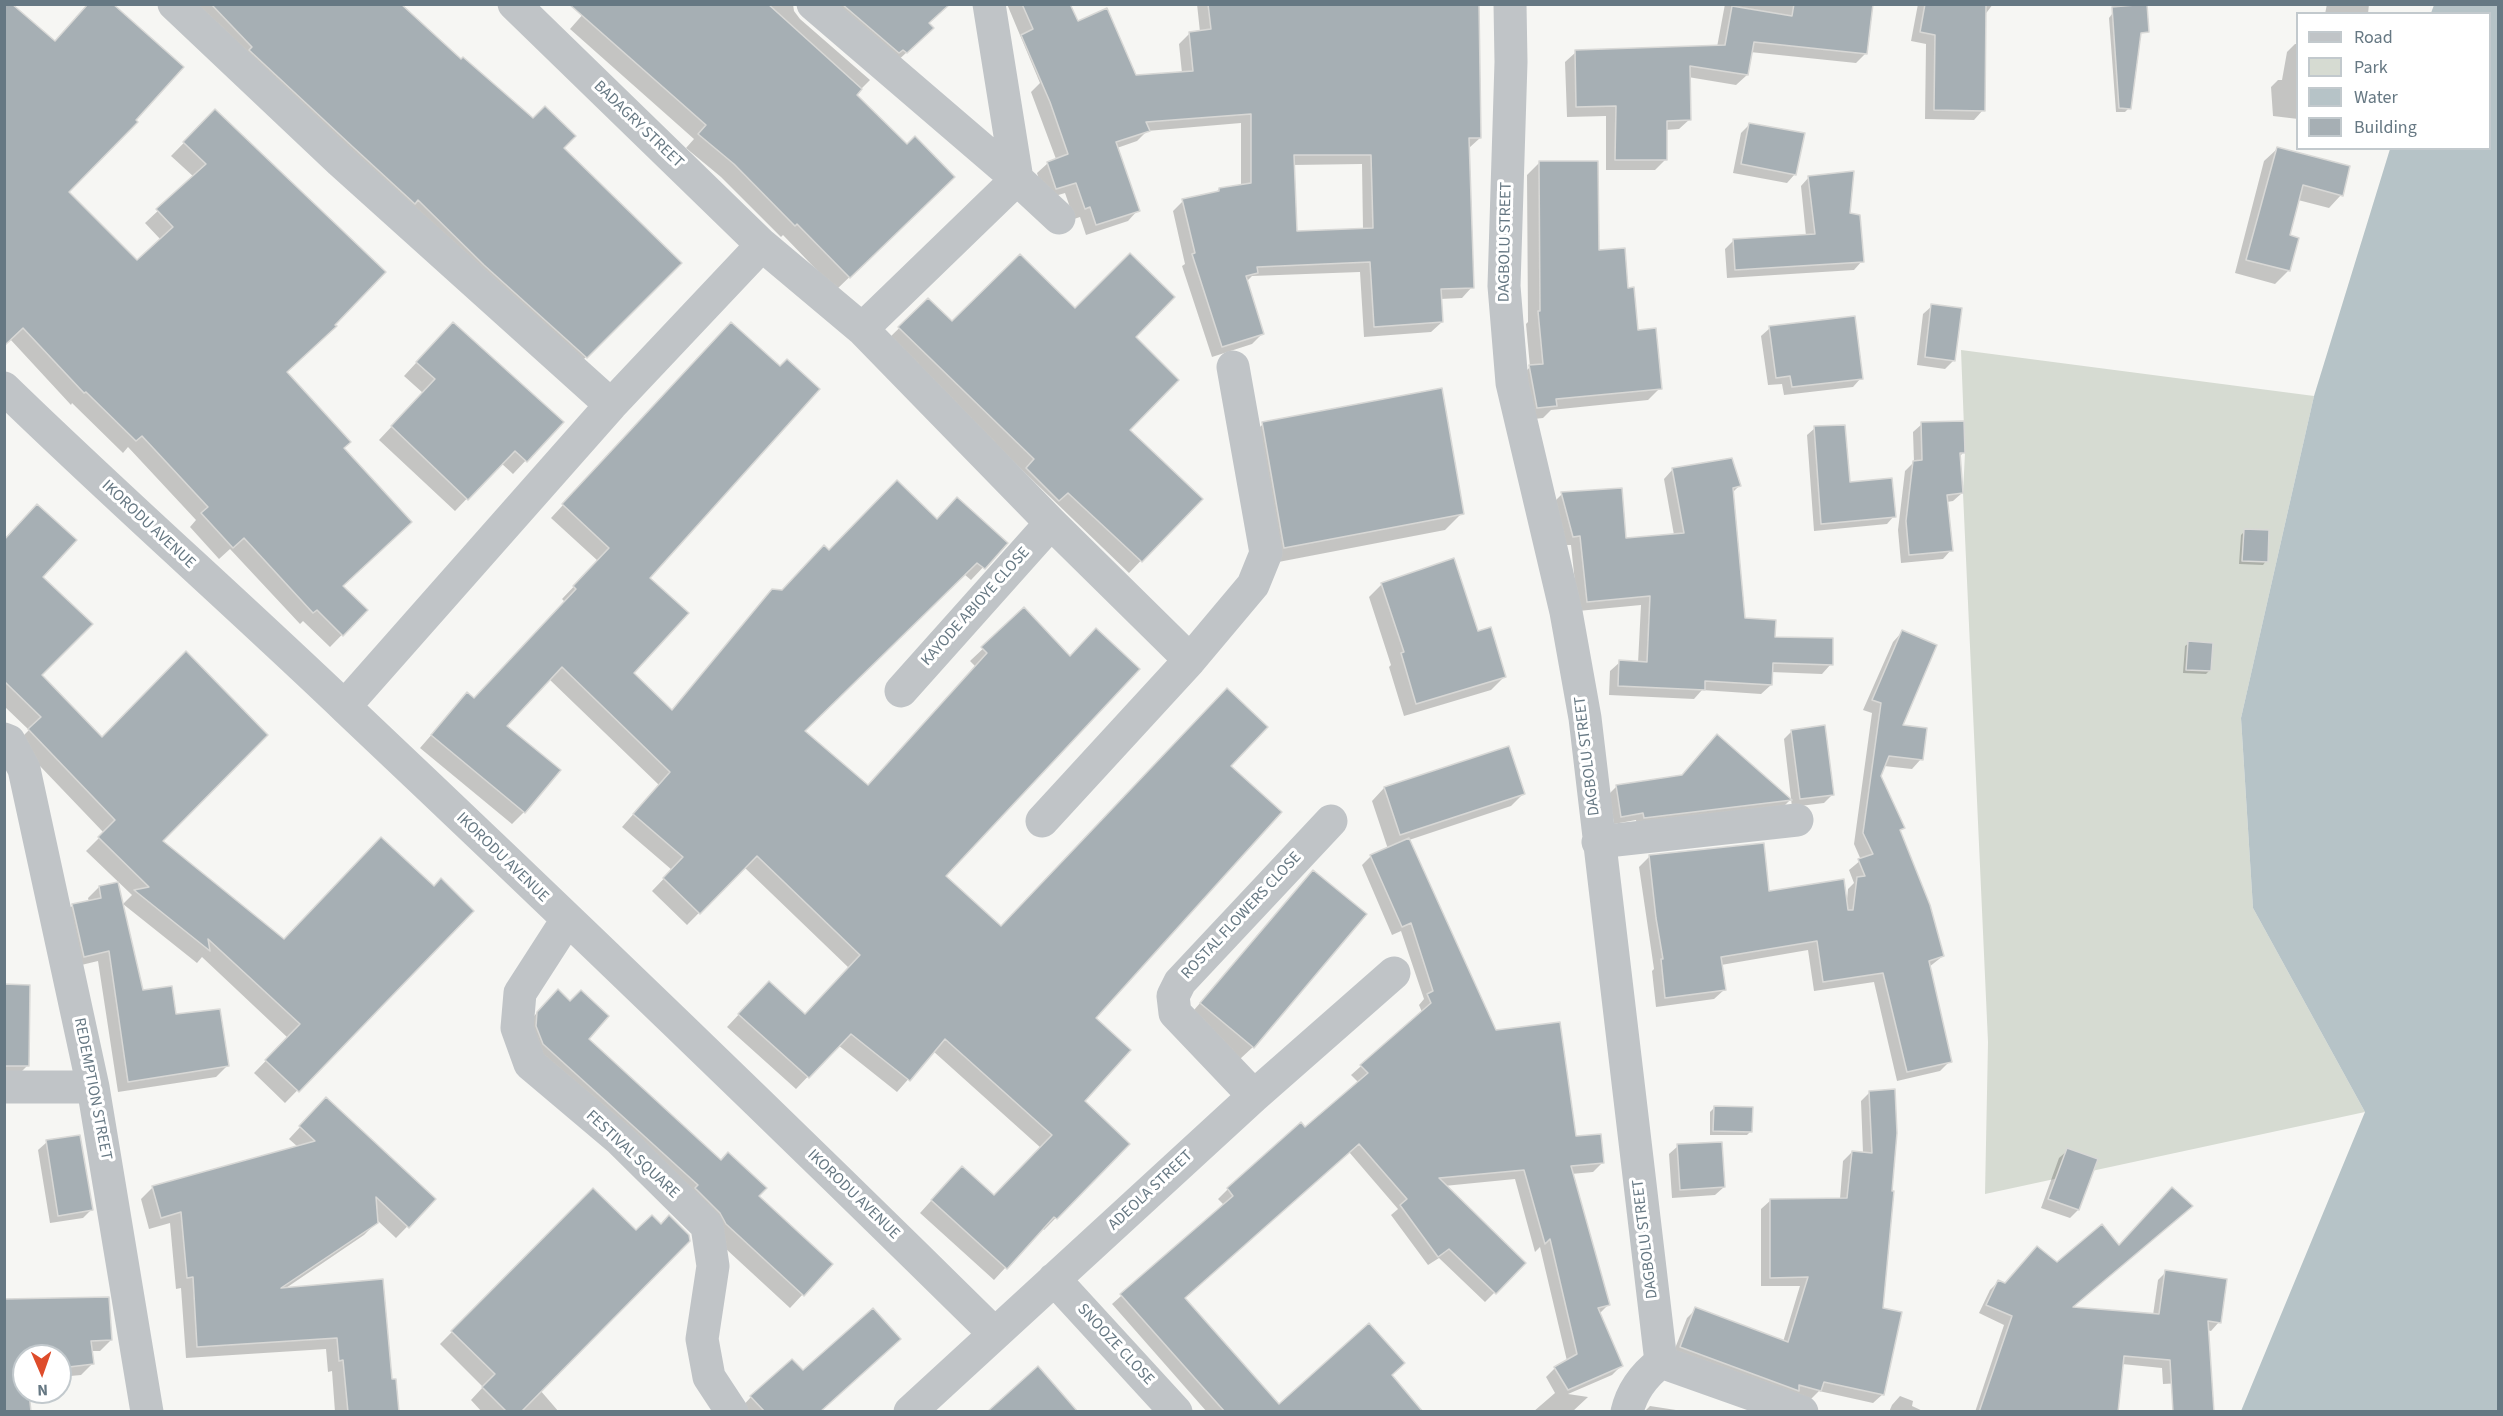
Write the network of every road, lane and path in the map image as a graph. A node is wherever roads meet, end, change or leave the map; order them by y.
1 (174, 4) edge
2 (813, 4) edge
3 (989, 4) edge
4 (1510, 4) edge
5 (517, 6) edge
6 (1017, 179) junction
7 (1059, 218) dead end
8 (762, 245) junction
9 (862, 329) junction
10 (1233, 367) dead end
11 (4, 388) edge
12 (611, 405) junction
13 (1051, 523) junction
14 (1190, 660) junction
15 (901, 691) dead end
16 (345, 706) junction
17 (4, 739) edge
18 (1797, 820) dead end
19 (1042, 821) dead end
20 (1331, 821) dead end
21 (1598, 842) junction
22 (567, 920) junction
23 (1394, 973) dead end
24 (4, 1087) edge
25 (93, 1087) junction
26 (1254, 1096) junction
27 (1054, 1279) junction
28 (995, 1334) junction
29 (1661, 1362) junction
30 (147, 1412) edge
31 (732, 1412) edge
32 (910, 1412) edge
33 (1176, 1412) edge
34 (1628, 1412) edge
35 (1802, 1412) edge

1 - 12 street
2 - 6 street
3 - 6 street
4 - 21 street, DAGBOLU STREET
5 - 8 street, BADAGRY STREET
6 - 7 street
6 - 9 street
8 - 9 street, BADAGRY STREET
8 - 12 street
9 - 13 street, BADAGRY STREET
10 - 14 street
11 - 16 street, IKORODU AVENUE
12 - 16 street
13 - 14 street, BADAGRY STREET
13 - 15 street, KAYODE ABIOYE CLOSE
14 - 19 street
16 - 22 street, IKORODU AVENUE
17 - 25 street, REDEMPTION STREET
18 - 21 street
20 - 26 street, ROSTAL FLOWERS CLOSE
21 - 29 street, DAGBOLU STREET
22 - 28 street, IKORODU AVENUE
22 - 31 street, FESTIVAL SQUARE
23 - 26 street, ADEOLA STREET
24 - 25 street
25 - 30 street, REDEMPTION STREET
26 - 27 street, ADEOLA STREET
27 - 28 street, ADEOLA STREET
27 - 33 street, SNOOZE CLOSE
28 - 32 street, ADEOLA STREET
29 - 34 street
29 - 35 street

